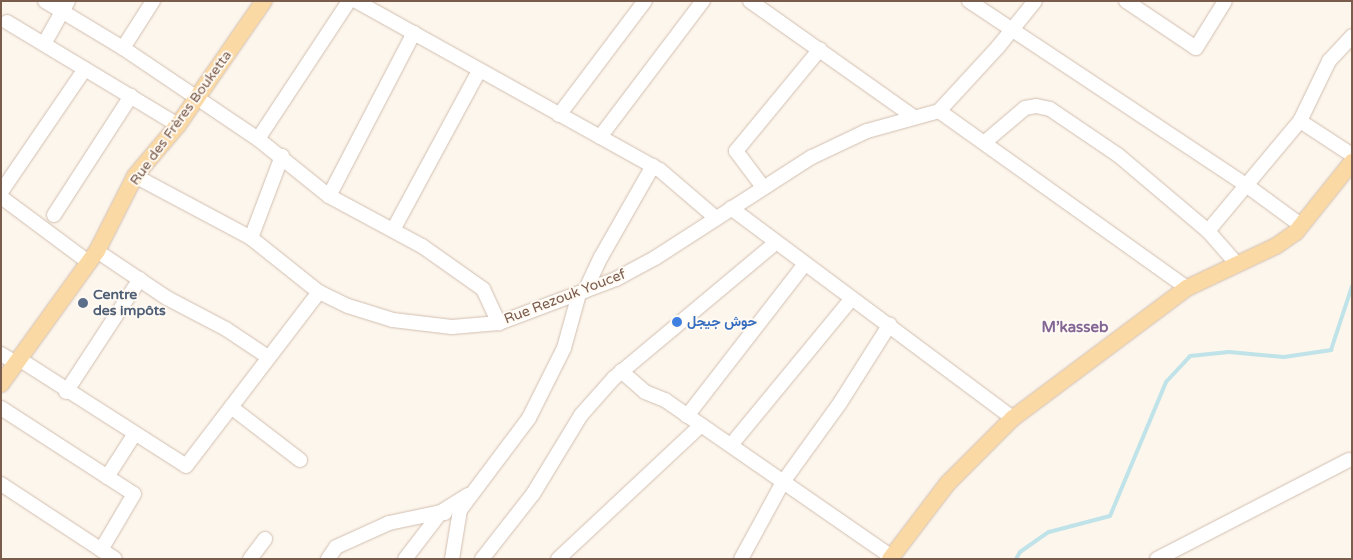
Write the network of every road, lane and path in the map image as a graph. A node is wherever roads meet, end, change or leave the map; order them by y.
1 (46, 1) edge
2 (153, 1) edge
3 (264, 1) edge
4 (349, 1) edge
5 (356, 1) edge
6 (645, 1) edge
7 (703, 1) edge
8 (750, 1) edge
9 (969, 1) edge
10 (1035, 1) edge
11 (1225, 1) edge
12 (1132, 3) edge
13 (66, 7) edge
14 (7, 22) dead end
15 (1013, 30) junction
16 (414, 33) junction
17 (1352, 36) edge
18 (44, 44) junction
19 (123, 48) junction
20 (820, 49) junction
21 (85, 69) junction
22 (479, 70) junction
23 (132, 96) junction
24 (197, 98) junction
25 (939, 111) junction
26 (559, 116) junction
27 (914, 117) junction
28 (1300, 121) junction
29 (178, 124) junction
30 (600, 137) junction
31 (258, 139) junction
32 (985, 142) junction
33 (1352, 154) edge
34 (282, 156) junction
35 (1352, 162) edge
36 (653, 166) junction
37 (135, 176) junction
38 (1246, 185) junction
39 (763, 187) junction
40 (1, 192) edge
41 (329, 196) junction
42 (1, 197) edge
43 (731, 208) junction
44 (54, 215) dead end
45 (716, 218) junction
46 (1302, 226) junction
47 (393, 230) junction
48 (1208, 230) junction
49 (251, 238) junction
50 (774, 244) junction
51 (92, 256) junction
52 (1237, 264) junction
53 (804, 265) junction
54 (140, 279) junction
55 (1187, 288) junction
56 (319, 292) junction
57 (582, 293) junction
58 (852, 298) junction
59 (499, 323) junction
60 (890, 324) junction
61 (1, 354) edge
62 (268, 357) junction
63 (18, 361) junction
64 (621, 371) junction
65 (1, 384) edge
66 (66, 392) junction
67 (231, 407) junction
68 (1, 408) edge
69 (687, 416) junction
70 (1013, 418) junction
71 (700, 425) junction
72 (134, 435) junction
73 (732, 445) junction
74 (300, 460) dead end
75 (1351, 461) edge
76 (107, 477) junction
77 (782, 482) junction
78 (1, 484) edge
79 (473, 492) junction
80 (441, 512) junction
81 (457, 516) junction
82 (265, 539) dead end
83 (101, 550) junction
84 (891, 558) edge
85 (115, 559) edge
86 (250, 559) edge
87 (328, 559) edge
88 (405, 559) edge
89 (452, 559) edge
90 (482, 559) edge
91 (558, 559) edge
92 (741, 559) edge
93 (1157, 559) edge

1 - 13 street
2 - 19 street
3 - 24 main road, Rue des Frères Bouketta
4 - 31 street
5 - 16 street
6 - 26 street
7 - 30 street
8 - 20 street
9 - 15 street
10 - 15 street
11 - 12 street
13 - 18 street
13 - 19 street
14 - 18 street
15 - 25 street
15 - 38 street
16 - 22 street
16 - 41 street
17 - 28 street
18 - 21 street
19 - 24 street
20 - 27 street
20 - 39 street
21 - 23 street
21 - 40 street
22 - 26 street
22 - 47 street
23 - 29 street
23 - 44 street
24 - 29 main road, Rue des Frères Bouketta
24 - 31 street
25 - 27 street, Rue Rezouk Youcef
25 - 32 street
26 - 30 street
27 - 39 street, Rue Rezouk Youcef
28 - 33 street
28 - 38 street
29 - 37 main road, Rue des Frères Bouketta
30 - 36 street
31 - 34 street
32 - 48 street
32 - 55 street
34 - 41 street
34 - 49 street
35 - 46 main road
36 - 45 street
36 - 57 street
37 - 49 street, Rue Rezouk Youcef
37 - 51 main road, Rue des Frères Bouketta
38 - 46 street
38 - 48 street
39 - 43 street, Rue Rezouk Youcef
41 - 47 street
42 - 51 street
43 - 45 street, Rue Rezouk Youcef
43 - 50 street
45 - 57 street, Rue Rezouk Youcef
46 - 52 main road
47 - 59 street
48 - 52 street
49 - 56 street, Rue Rezouk Youcef
50 - 53 street
50 - 64 street
51 - 54 street
51 - 63 main road, Rue des Frères Bouketta
52 - 55 main road
53 - 58 street
53 - 69 street
54 - 62 street
54 - 66 street
55 - 70 main road
56 - 59 street, Rue Rezouk Youcef
56 - 62 street
57 - 59 street, Rue Rezouk Youcef
57 - 79 street
58 - 60 street
58 - 73 street
60 - 70 street
60 - 77 street
61 - 63 street
62 - 67 street
63 - 65 main road, Rue des Frères Bouketta
63 - 66 street
64 - 69 street
64 - 90 street
66 - 72 street
67 - 72 street
67 - 74 street
68 - 76 street
69 - 71 street
70 - 84 main road
71 - 73 street
71 - 91 street
72 - 76 street
73 - 77 street
75 - 93 street
76 - 83 street
77 - 84 street
77 - 92 street
78 - 83 street
79 - 80 street
79 - 81 street
80 - 81 street
80 - 87 street
80 - 88 street
81 - 89 street
82 - 86 street
83 - 85 street

